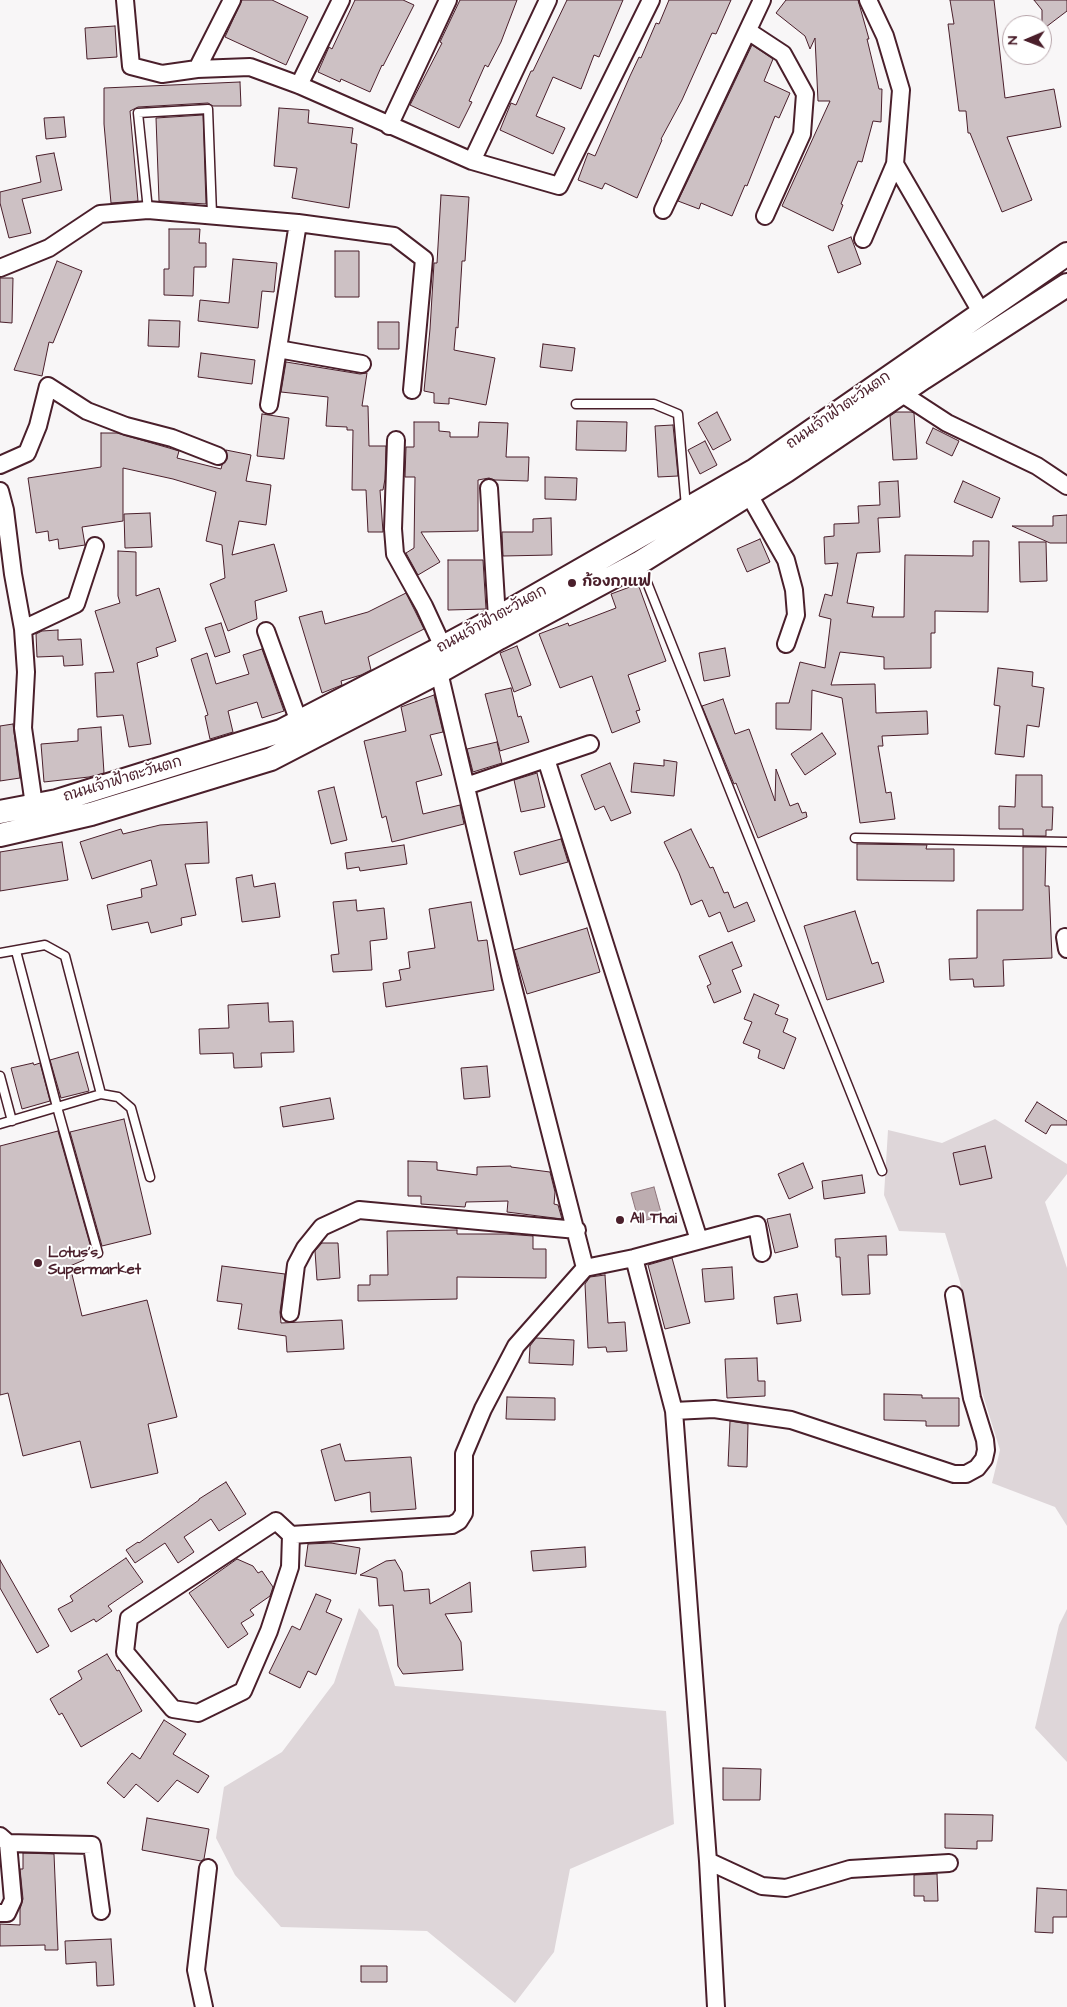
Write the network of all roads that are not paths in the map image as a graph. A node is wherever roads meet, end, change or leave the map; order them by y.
1 (125, 0) edge
2 (232, 0) edge
3 (341, 0) edge
4 (448, 0) edge
5 (548, 0) edge
6 (651, 0) edge
7 (762, 0) edge
8 (868, 0) edge
9 (748, 31) junction
10 (198, 69) junction
11 (299, 85) junction
12 (389, 126) junction
13 (472, 161) junction
14 (895, 164) junction
15 (148, 210) junction
16 (663, 210) dead end
17 (212, 214) junction
18 (766, 216) dead end
19 (298, 223) junction
20 (863, 239) dead end
21 (1067, 254) edge
22 (0, 268) edge
23 (1067, 285) edge
24 (981, 312) junction
25 (278, 349) junction
26 (362, 364) dead end
27 (412, 390) dead end
28 (901, 394) junction
29 (269, 404) dead end
30 (576, 404) dead end
31 (396, 440) dead end
32 (218, 456) dead end
33 (0, 465) edge
34 (1067, 486) edge
35 (489, 488) dead end
36 (0, 491) edge
37 (748, 493) junction
38 (686, 509) junction
39 (95, 546) dead end
40 (639, 563) junction
41 (497, 618) junction
42 (23, 629) junction
43 (266, 632) dead end
44 (786, 644) dead end
45 (443, 647) junction
46 (438, 672) junction
47 (299, 722) junction
48 (590, 744) dead end
49 (546, 759) junction
50 (466, 786) junction
51 (34, 805) junction
52 (0, 812) edge
53 (0, 835) edge
54 (855, 838) dead end
55 (1067, 842) edge
56 (16, 950) junction
57 (0, 953) edge
58 (0, 1076) edge
59 (101, 1094) junction
60 (57, 1107) junction
61 (12, 1121) junction
62 (0, 1124) edge
63 (882, 1171) dead end
64 (150, 1177) dead end
65 (577, 1230) junction
66 (699, 1240) junction
67 (98, 1253) dead end
68 (762, 1253) dead end
69 (634, 1258) junction
70 (585, 1268) junction
71 (954, 1295) dead end
72 (290, 1313) dead end
73 (674, 1411) junction
74 (291, 1535) junction
75 (4, 1839) edge
76 (708, 1861) junction
77 (949, 1862) dead end
78 (208, 1868) dead end
79 (101, 1911) dead end
80 (0, 1913) edge
81 (204, 2007) edge
82 (716, 2007) edge

1 - 10 street
2 - 10 street
3 - 11 street
4 - 12 street
5 - 13 street
6 - 13 street
7 - 9 street
8 - 14 street
9 - 16 street
9 - 18 street
10 - 11 street
11 - 12 street
12 - 13 street
14 - 20 street
14 - 24 street
15 - 17 street
15 - 17 lane
15 - 22 street
17 - 19 street
19 - 25 street
19 - 27 street
21 - 24 main road, ถนนเจ้าฟ้าตะวันตก
23 - 28 main road, ถนนเจ้าฟ้าตะวันตก
24 - 38 main road, ถนนเจ้าฟ้าตะวันตก
25 - 26 street
25 - 29 street
28 - 34 street
28 - 37 main road, ถนนเจ้าฟ้าตะวันตก
30 - 38 lane
31 - 45 street
32 - 33 street
35 - 41 street
36 - 42 street
37 - 40 main road, ถนนเจ้าฟ้าตะวันตก
37 - 44 street
38 - 41 main road, ถนนเจ้าฟ้าตะวันตก
39 - 42 street
40 - 46 main road, ถนนเจ้าฟ้าตะวันตก
40 - 63 lane
41 - 45 main road, ถนนเจ้าฟ้าตะวันตก
42 - 51 street
43 - 47 street
45 - 47 main road, ถนนเจ้าฟ้าตะวันตก
46 - 50 street
46 - 53 main road, ถนนเจ้าฟ้าตะวันตก
47 - 51 main road, ถนนเจ้าฟ้าตะวันตก
48 - 49 street
49 - 50 street
49 - 66 street
50 - 65 street
51 - 52 main road, ถนนเจ้าฟ้าตะวันตก
54 - 55 lane
56 - 57 lane
56 - 59 lane
56 - 60 lane
58 - 61 lane
59 - 60 lane
59 - 64 lane
60 - 61 lane
60 - 67 lane
61 - 62 lane
65 - 70 street
65 - 72 street
66 - 68 street
66 - 69 street
69 - 70 street
69 - 73 street
70 - 74 street
71 - 73 street
73 - 76 street
74 - 74 street
75 - 79 street
75 - 80 street
76 - 77 street
76 - 82 street
78 - 81 street

